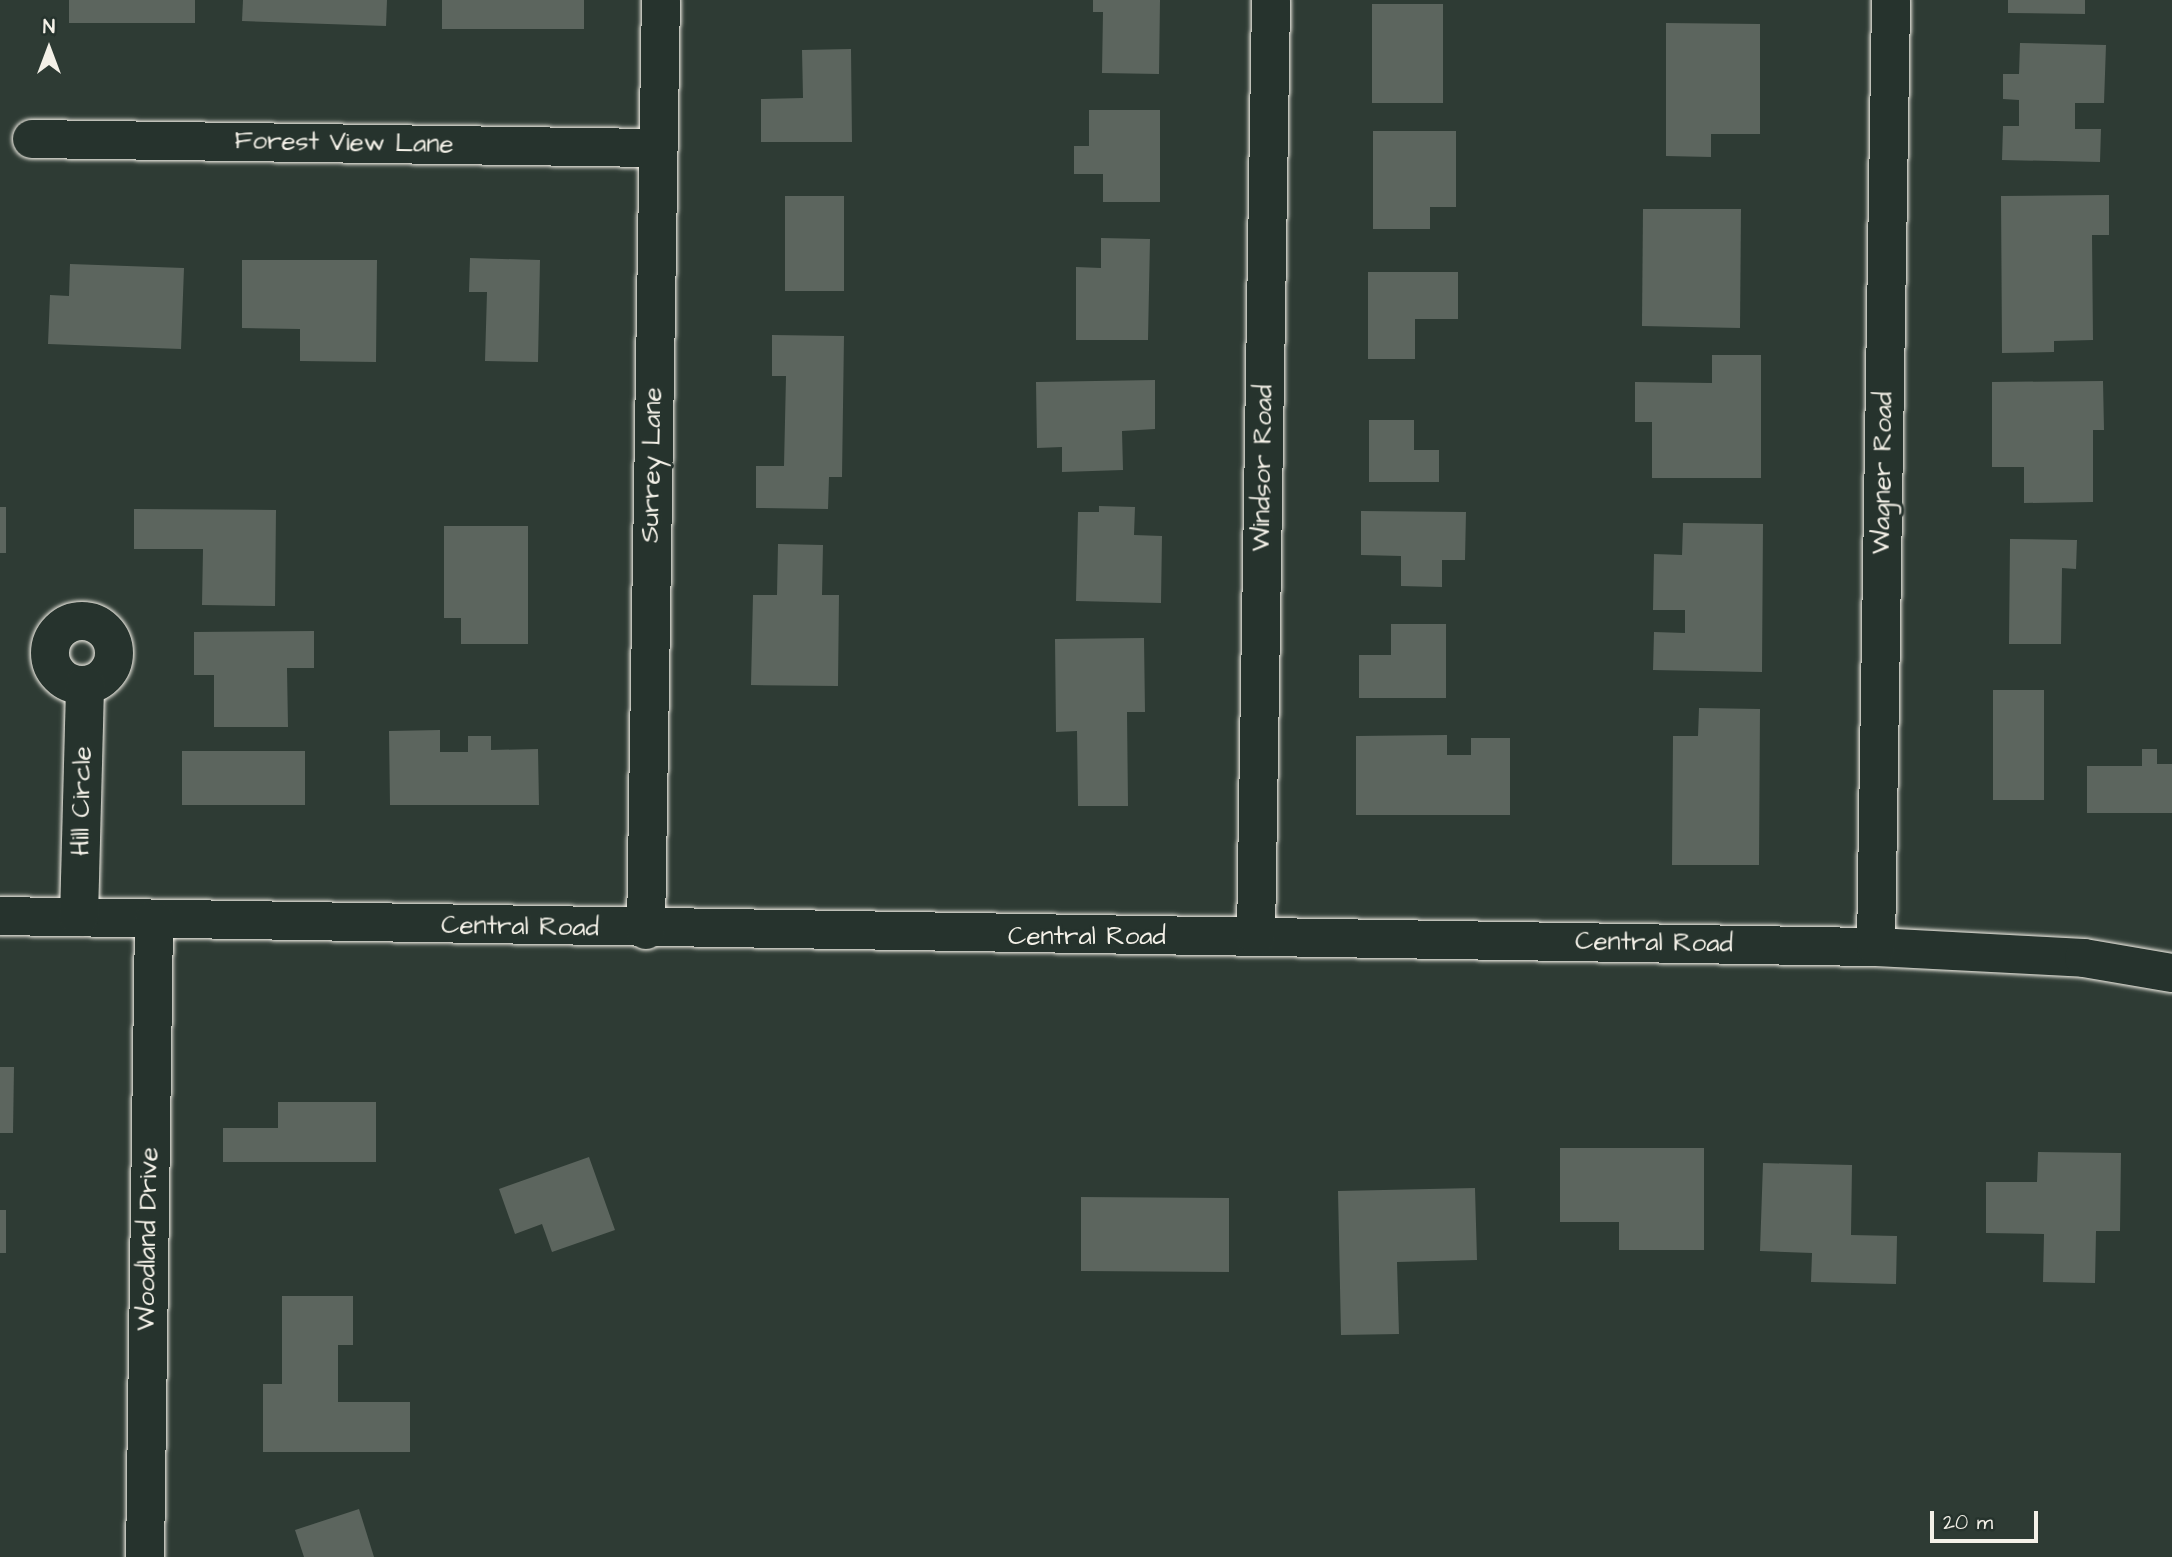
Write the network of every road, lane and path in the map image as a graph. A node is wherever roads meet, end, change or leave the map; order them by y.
1 (661, 0) edge
2 (1270, 0) edge
3 (1891, 0) edge
4 (32, 138) dead end
5 (656, 148) junction
6 (85, 685) dead end
7 (0, 916) edge
8 (79, 917) junction
9 (154, 920) junction
10 (646, 930) junction
11 (1256, 936) junction
12 (1876, 947) junction
13 (2172, 973) edge
14 (145, 1557) edge

1 - 5 street, Surrey Lane
2 - 11 street, Windsor Road
3 - 12 street, Wagner Road
4 - 5 street, Forest View Lane
5 - 10 street, Surrey Lane
6 - 8 street, Hill Circle
7 - 8 street, Central Road
8 - 9 street, Central Road
9 - 10 street, Central Road
9 - 14 street, Woodland Drive
10 - 11 street, Central Road
11 - 12 street, Central Road
12 - 13 street, Central Road

